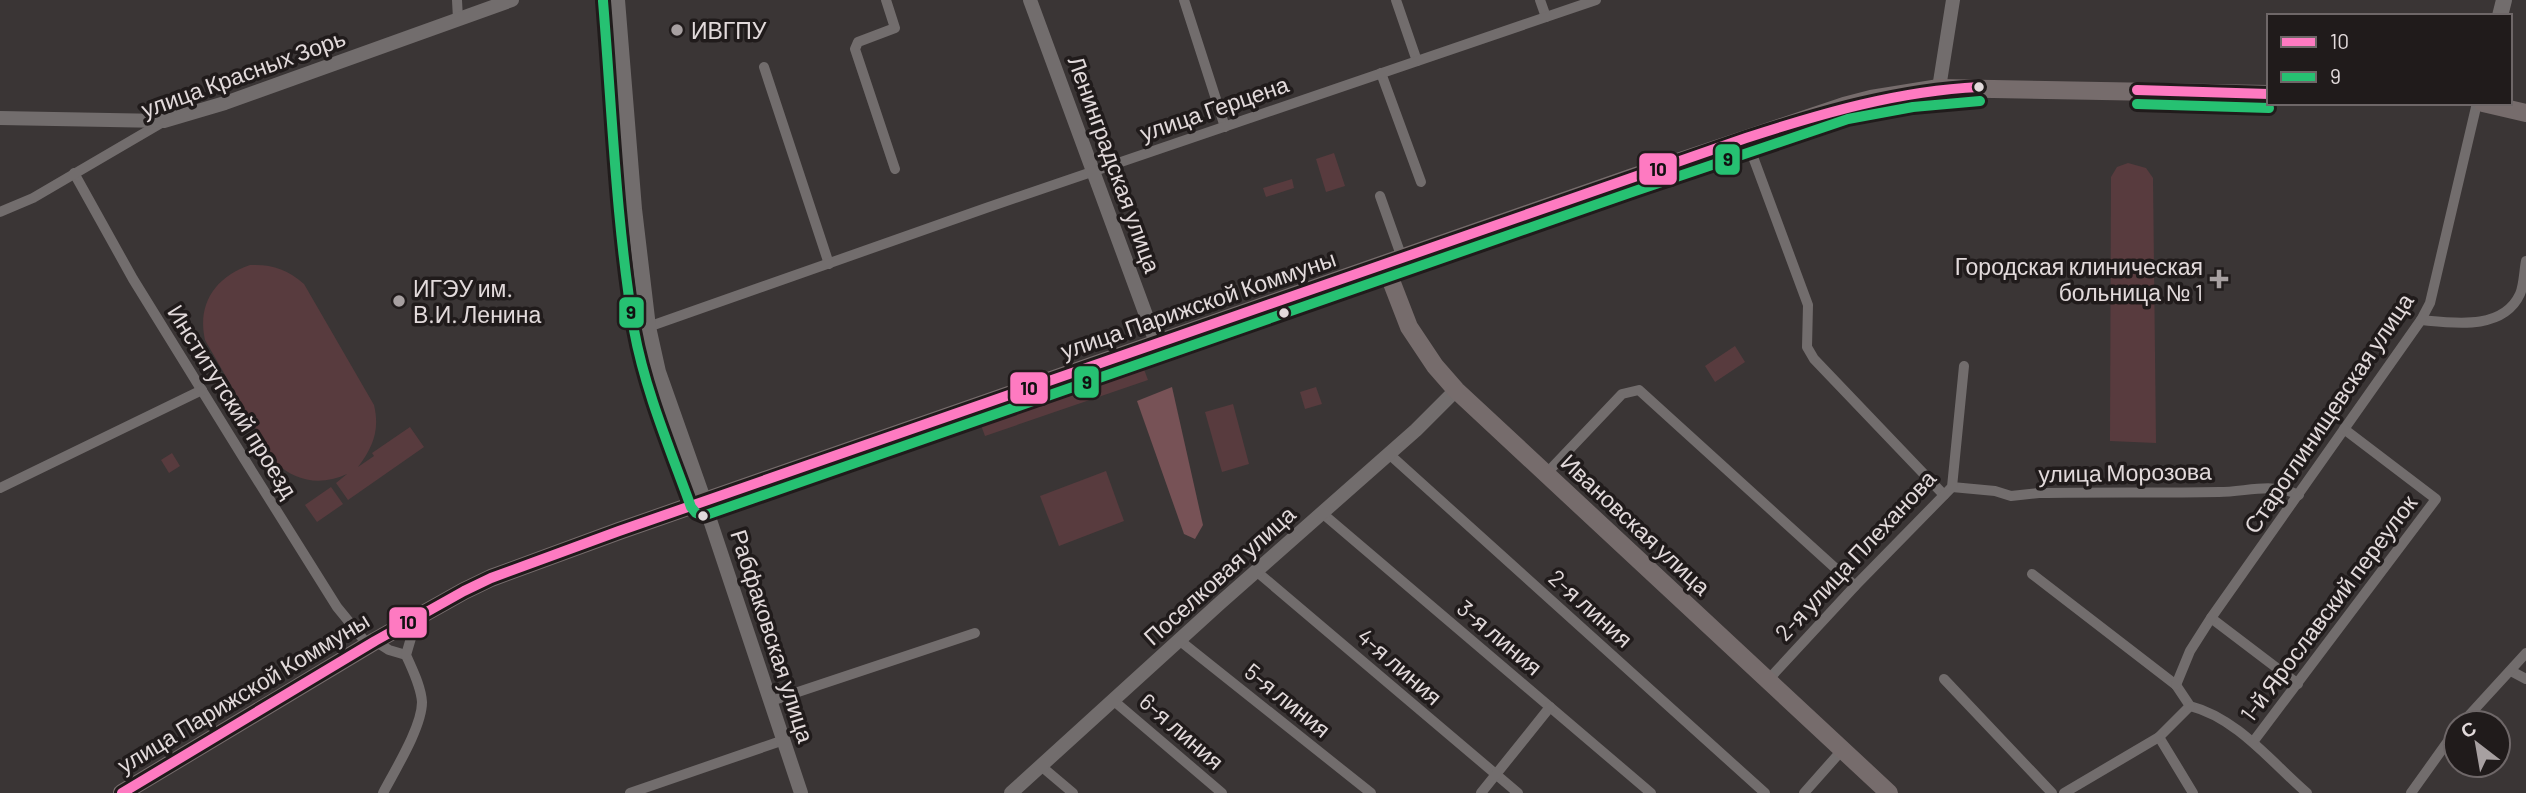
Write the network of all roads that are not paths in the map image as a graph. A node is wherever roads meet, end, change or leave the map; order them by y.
1 (457, 0) edge
2 (512, 0) edge
3 (617, 0) edge
4 (886, 0) edge
5 (1030, 0) edge
6 (1184, 0) edge
7 (1396, 0) edge
8 (1541, 0) edge
9 (1596, 0) edge
10 (1953, 0) edge
11 (1546, 17) junction
12 (458, 19) junction
13 (1417, 61) junction
14 (764, 67) dead end
15 (1381, 73) junction
16 (1939, 88) junction
17 (2267, 94) edge
18 (2477, 105) edge
19 (2492, 105) edge
20 (2526, 113) edge
21 (0, 118) edge
22 (164, 121) junction
23 (1224, 127) junction
24 (1746, 138) junction
25 (895, 169) dead end
26 (1093, 172) junction
27 (74, 173) junction
28 (1421, 182) dead end
29 (1380, 196) dead end
30 (0, 212) edge
31 (1402, 258) junction
32 (2526, 261) edge
33 (829, 264) junction
34 (1385, 265) junction
35 (2421, 320) junction
36 (648, 327) junction
37 (1157, 345) junction
38 (1964, 366) dead end
39 (202, 390) junction
40 (1456, 390) junction
41 (2344, 429) junction
42 (1389, 454) junction
43 (1546, 474) junction
44 (0, 488) edge
45 (1948, 491) junction
46 (2299, 495) junction
47 (704, 502) junction
48 (1322, 513) junction
49 (1256, 571) junction
50 (2032, 574) dead end
51 (1855, 586) junction
52 (2211, 618) junction
53 (409, 621) junction
54 (975, 633) dead end
55 (1179, 640) junction
56 (371, 643) junction
57 (2526, 653) edge
58 (406, 655) junction
59 (2511, 671) junction
60 (1944, 679) dead end
61 (2526, 679) edge
62 (1768, 680) junction
63 (2298, 684) junction
64 (2176, 685) junction
65 (771, 701) junction
66 (1114, 701) junction
67 (2190, 706) junction
68 (1550, 707) junction
69 (2475, 709) edge
70 (2159, 737) junction
71 (784, 740) junction
72 (2253, 742) junction
73 (1843, 749) junction
74 (2442, 750) edge
75 (1041, 766) junction
76 (1495, 775) junction
77 (122, 793) edge
78 (383, 793) edge
79 (630, 793) edge
80 (801, 793) edge
81 (1011, 793) edge
82 (1073, 793) edge
83 (1223, 793) edge
84 (1371, 793) edge
85 (1482, 793) edge
86 (1518, 793) edge
87 (1651, 793) edge
88 (1765, 793) edge
89 (1804, 793) edge
90 (1889, 793) edge
91 (2052, 793) edge
92 (2064, 793) edge
93 (2193, 793) edge
94 (2307, 793) edge
95 (2411, 793) edge

1 - 12 street
2 - 12 street, улица Красных Зорь
3 - 36 main road, Рабфаковская улица
4 - 25 street
5 - 26 street, Ленинградская улица
6 - 23 street
7 - 13 street
8 - 11 street
9 - 11 street, улица Герцена
10 - 16 street
11 - 13 street, улица Герцена
12 - 22 street, улица Красных Зорь
13 - 15 street, улица Герцена
14 - 33 street
15 - 23 street, улица Герцена
15 - 28 street
16 - 17 main road, улица Парижской Коммуны
16 - 24 main road, улица Парижской Коммуны
18 - 35 street, Староглинищевская улица
19 - 20 main road
21 - 22 street
22 - 27 street, улица Красных Зорь
23 - 26 street, улица Герцена
24 - 31 main road, улица Парижской Коммуны
24 - 45 street
26 - 33 street, улица Герцена
26 - 37 street, Ленинградская улица
27 - 30 street, улица Красных Зорь
27 - 39 street, Институтский проезд
29 - 31 street
31 - 34 main road, улица Парижской Коммуны
32 - 35 street
33 - 36 street, улица Герцена
34 - 37 main road, улица Парижской Коммуны
34 - 40 main road, Ивановская улица
35 - 41 street, Староглинищевская улица
36 - 47 main road, Рабфаковская улица
37 - 47 main road, улица Парижской Коммуны
38 - 45 street, 2-я улица Плеханова
39 - 44 street
39 - 56 street, Институтский проезд
40 - 42 street, Поселковая улица
40 - 43 main road, Ивановская улица
41 - 46 street, Староглинищевская улица
41 - 63 street, 1-й Ярославский переулок
42 - 48 street, Поселковая улица
42 - 88 street, 2-я линия
43 - 51 street
43 - 62 main road, Ивановская улица
45 - 46 street, улица Морозова
45 - 51 street, 2-я улица Плеханова
46 - 52 street, Староглинищевская улица
47 - 53 main road, улица Парижской Коммуны
47 - 65 street, Рабфаковская улица
48 - 49 street, Поселковая улица
48 - 68 street, 3-я линия
49 - 55 street, Поселковая улица
49 - 76 street, 4-я линия
50 - 64 street
51 - 62 street, 2-я улица Плеханова
52 - 63 street
52 - 64 street, Староглинищевская улица
53 - 56 main road, улица Парижской Коммуны
53 - 58 street
54 - 65 street
55 - 66 street, Поселковая улица
55 - 84 street, 5-я линия
56 - 58 street
56 - 77 main road, улица Парижской Коммуны
57 - 59 street
58 - 78 street
59 - 61 street
59 - 69 street
60 - 91 street
62 - 73 main road, Ивановская улица
63 - 72 street, 1-й Ярославский переулок
64 - 67 street
65 - 71 street, Рабфаковская улица
66 - 75 street, Поселковая улица
66 - 83 street, 6-я линия
67 - 70 street
67 - 72 street
68 - 76 street
68 - 87 street, 3-я линия
70 - 92 street
70 - 93 street
71 - 79 street
71 - 80 street, Рабфаковская улица
72 - 94 street
73 - 89 street
73 - 90 main road, Ивановская улица
74 - 95 street
75 - 81 street, Поселковая улица
75 - 82 street
76 - 85 street
76 - 86 street, 4-я линия

